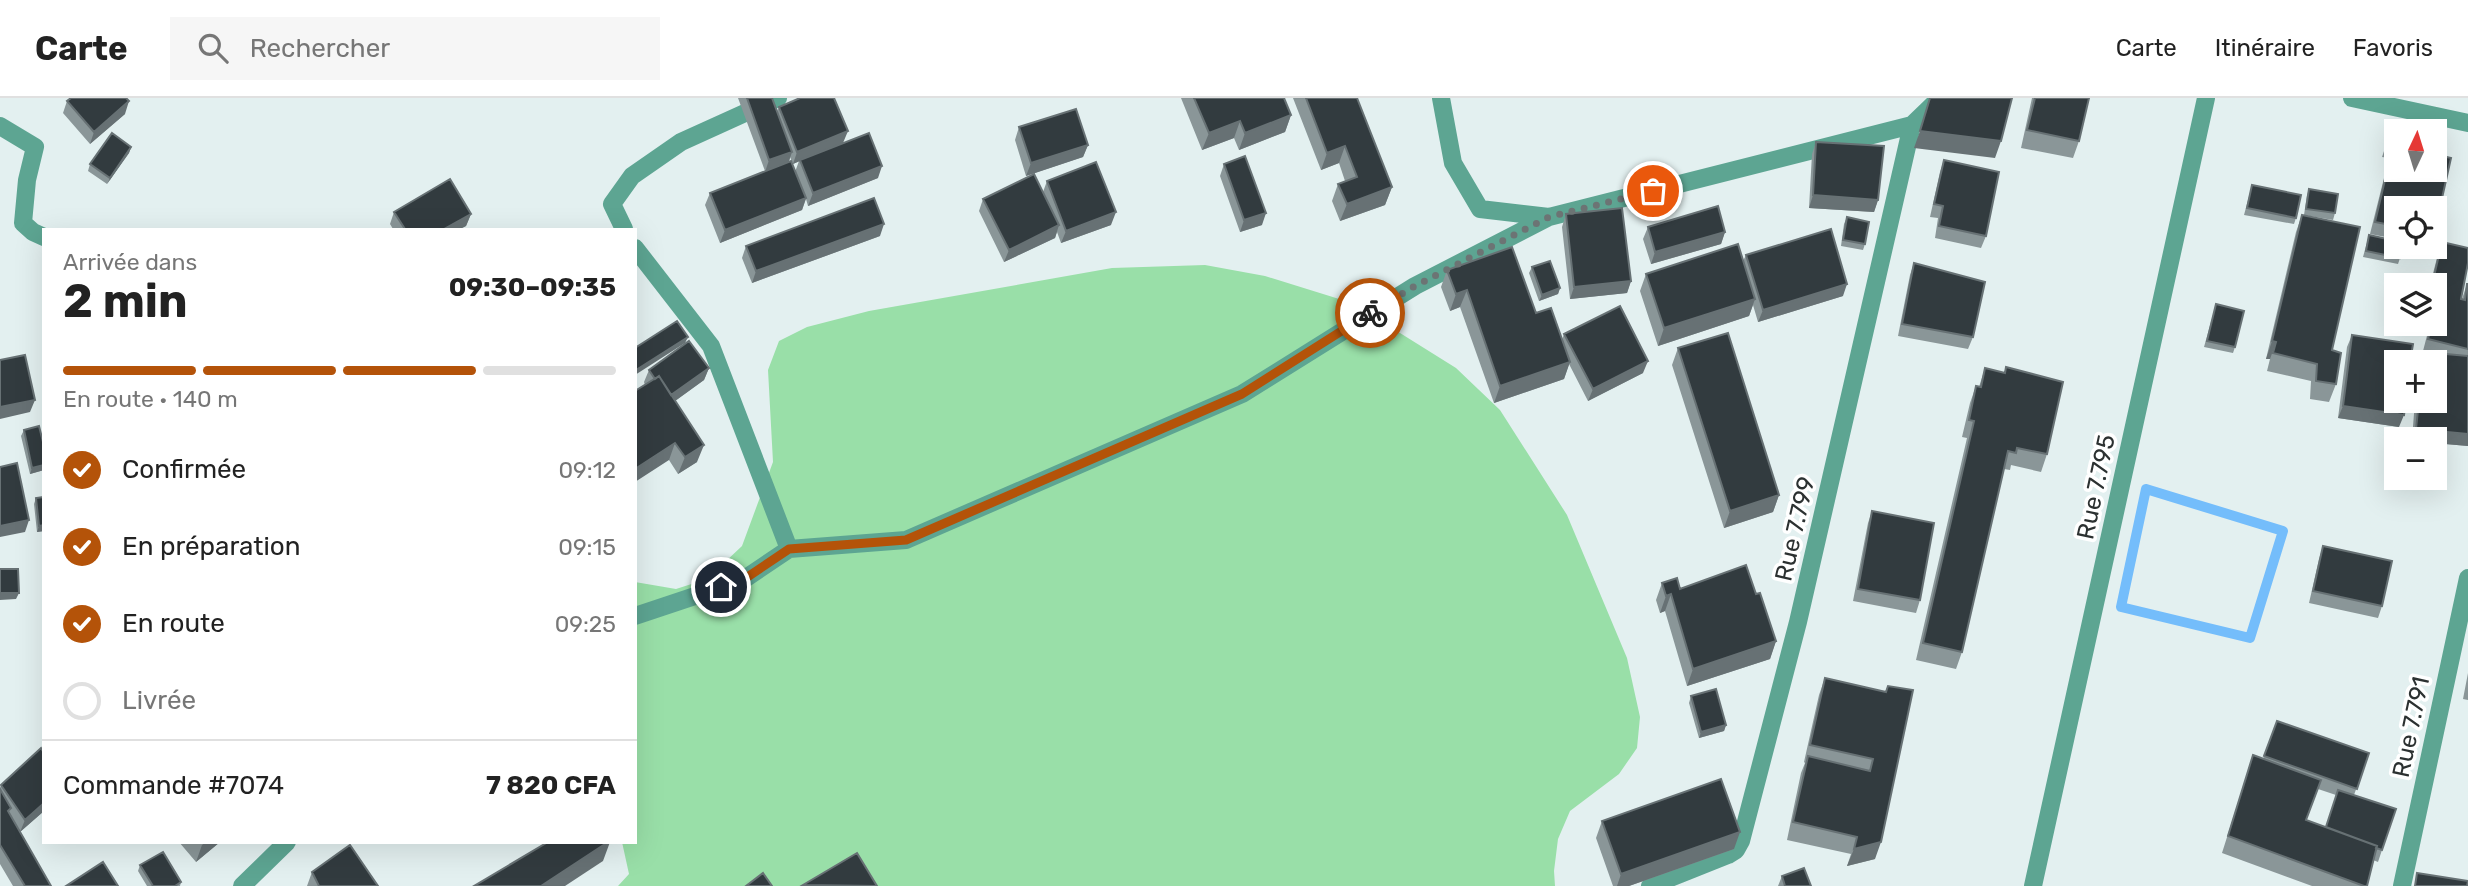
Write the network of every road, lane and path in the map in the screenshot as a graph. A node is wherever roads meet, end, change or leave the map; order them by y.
1 (778, 98) edge
2 (1441, 98) edge
3 (1940, 98) edge
4 (2207, 98) edge
5 (2352, 98) edge
6 (2468, 123) edge
7 (1912, 125) junction
8 (0, 126) edge
9 (1549, 217) junction
10 (624, 228) edge
11 (42, 236) edge
12 (637, 251) edge
13 (789, 549) junction
14 (2468, 578) edge
15 (637, 614) edge
16 (284, 844) edge
17 (242, 886) edge
18 (1650, 886) edge
19 (2033, 886) edge
20 (2402, 886) edge

1 - 10 street
2 - 9 street
3 - 7 street
4 - 19 street, Rue 7.795
5 - 6 street
7 - 9 street
7 - 18 street, Rue 7.799
8 - 11 street
9 - 13 street
12 - 13 street
13 - 15 street
14 - 20 street, Rue 7.791
16 - 17 street

